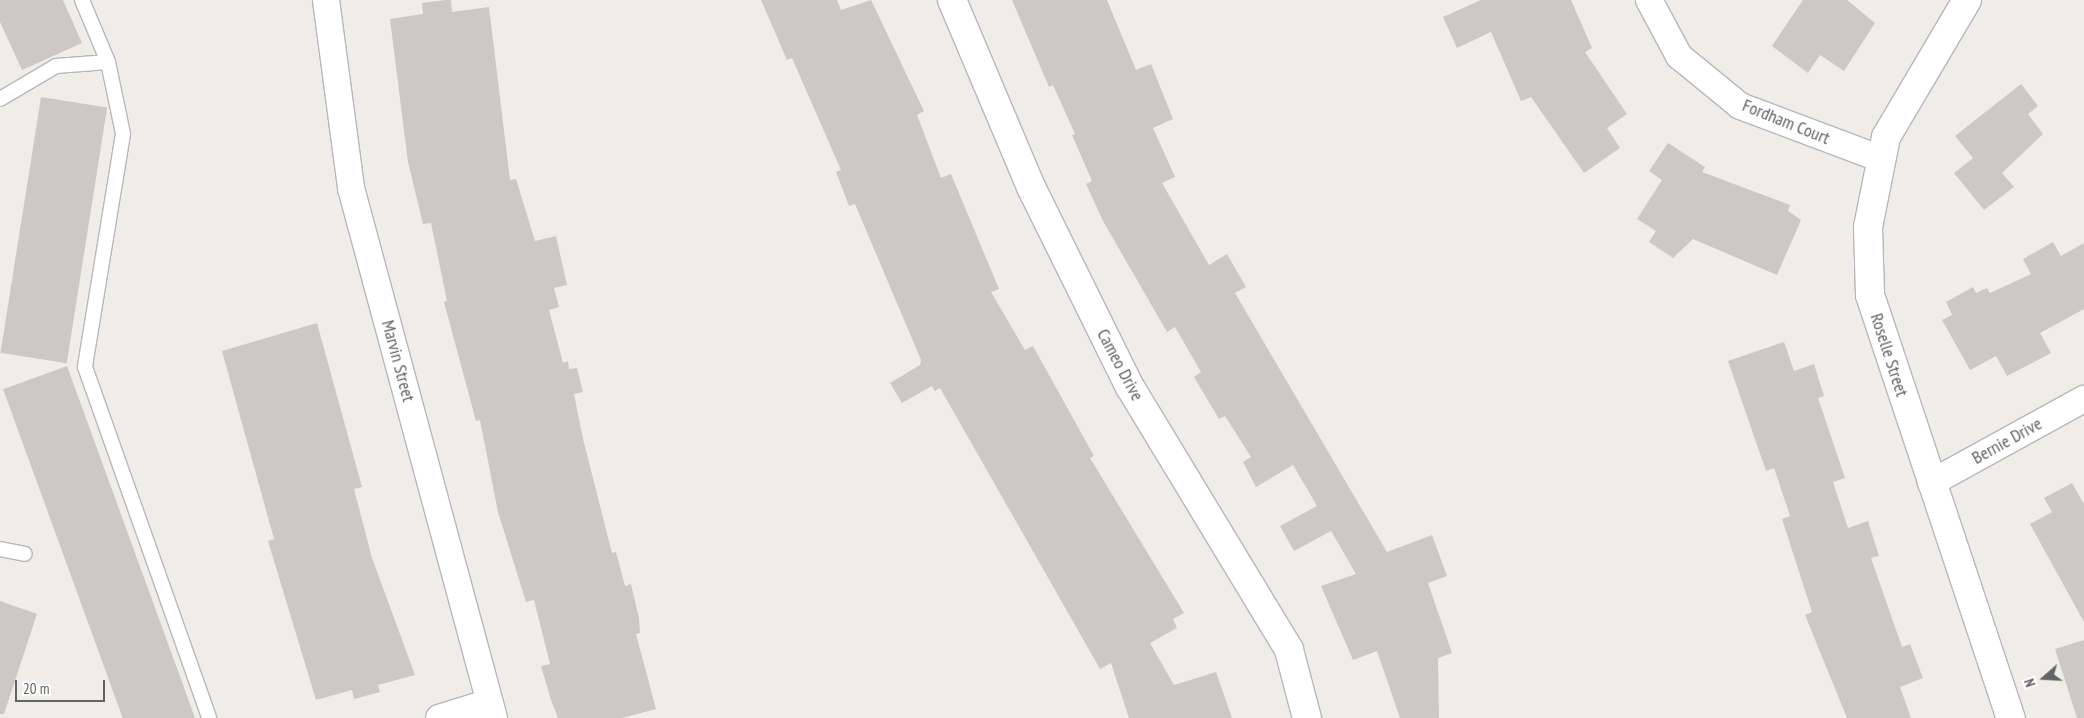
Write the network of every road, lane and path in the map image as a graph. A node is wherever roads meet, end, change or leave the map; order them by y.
1 (82, 0) edge
2 (326, 0) edge
3 (952, 0) edge
4 (1649, 0) edge
5 (1968, 0) edge
6 (108, 62) junction
7 (0, 99) edge
8 (1881, 158) junction
9 (2084, 399) edge
10 (1930, 484) junction
11 (0, 549) edge
12 (24, 554) dead end
13 (492, 710) edge
14 (209, 718) edge
15 (439, 718) edge
16 (1307, 718) edge
17 (2011, 718) edge

1 - 6 lane
2 - 13 street, Marvin Street
3 - 16 street, Cameo Drive
4 - 8 street, Fordham Court
5 - 8 street, Roselle Street
6 - 7 lane
6 - 14 lane
8 - 10 street, Roselle Street
9 - 10 street, Bernie Drive
10 - 17 street, Roselle Street
11 - 12 lane
13 - 15 street

